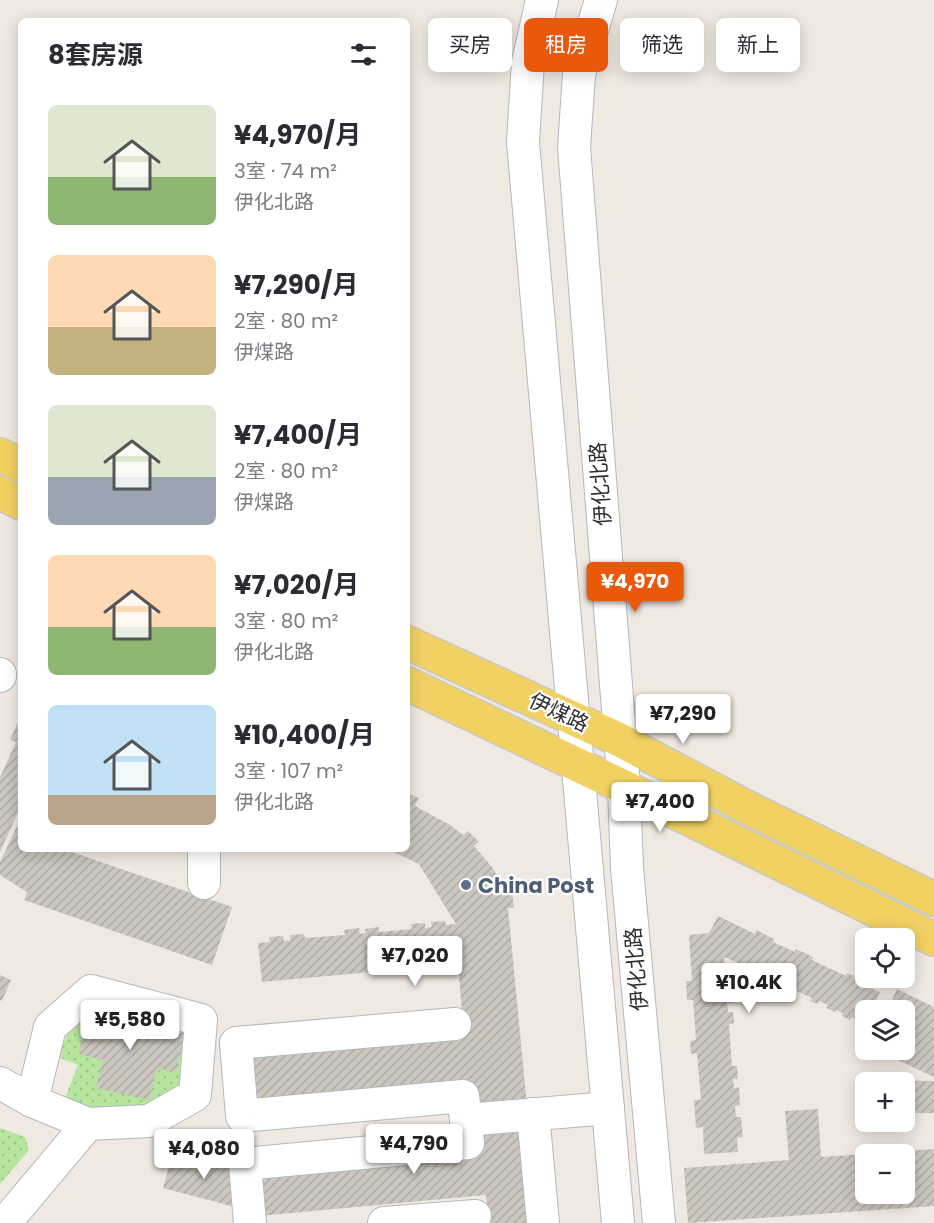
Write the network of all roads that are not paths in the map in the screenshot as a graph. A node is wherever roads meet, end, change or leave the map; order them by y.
1 (542, 0) edge
2 (602, 0) edge
3 (0, 455) edge
4 (18, 464) edge
5 (0, 493) edge
6 (18, 501) edge
7 (410, 644) edge
8 (410, 685) edge
9 (574, 719) junction
10 (620, 740) junction
11 (578, 766) junction
12 (624, 787) junction
13 (204, 852) edge
14 (204, 883) dead end
15 (934, 899) edge
16 (934, 939) edge
17 (455, 1024) dead end
18 (0, 1083) edge
19 (32, 1101) junction
20 (608, 1108) junction
21 (533, 1114) junction
22 (466, 1120) junction
23 (88, 1124) junction
24 (475, 1216) dead end
25 (5, 1223) edge
26 (250, 1223) edge
27 (384, 1223) edge
28 (543, 1223) edge
29 (618, 1223) edge
30 (659, 1223) edge

1 - 9 street, 伊化北路
2 - 10 street, 伊化北路
3 - 4 main road
5 - 6 main road
7 - 9 main road, 伊煤路
8 - 11 main road, 伊煤路
9 - 10 main road, 伊煤路
9 - 11 street, 伊化北路
10 - 12 street, 伊化北路
10 - 15 main road, 伊煤路
11 - 12 main road, 伊煤路
11 - 20 street, 伊化北路
12 - 16 main road, 伊煤路
12 - 30 street, 伊化北路
13 - 14 street
17 - 22 street
18 - 19 street
19 - 23 street
19 - 23 street
20 - 21 street
20 - 29 street, 伊化北路
21 - 22 street
21 - 28 street
22 - 26 street
23 - 25 street
24 - 27 street

